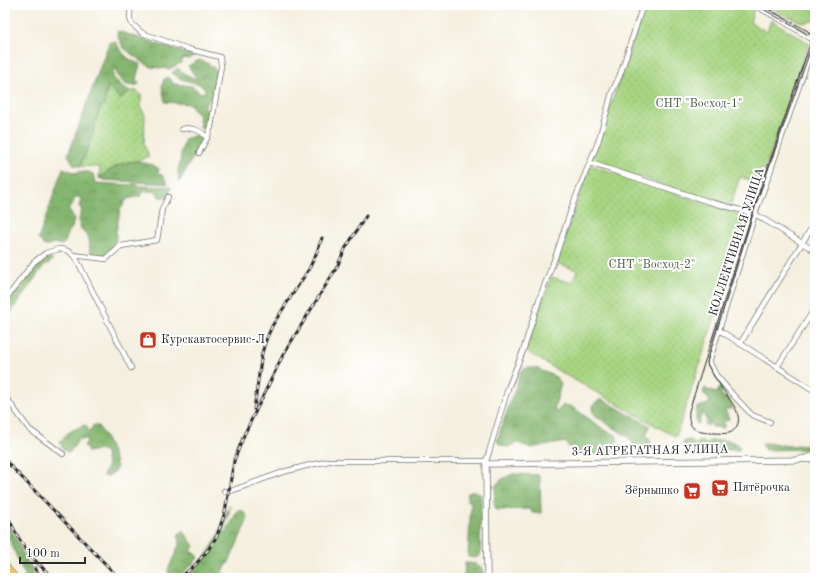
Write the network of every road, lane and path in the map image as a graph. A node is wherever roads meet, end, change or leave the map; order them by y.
1 (131, 5) edge
2 (643, 5) edge
3 (754, 5) edge
4 (815, 42) edge
5 (815, 46) edge
6 (182, 129) dead end
7 (207, 138) junction
8 (199, 153) dead end
9 (590, 163) junction
10 (168, 197) dead end
11 (755, 214) junction
12 (815, 222) edge
13 (802, 243) junction
14 (815, 252) edge
15 (73, 255) junction
16 (5, 300) edge
17 (815, 308) edge
18 (719, 330) junction
19 (740, 344) junction
20 (777, 367) junction
21 (131, 368) dead end
22 (815, 390) edge
23 (5, 396) edge
24 (770, 422) dead end
25 (63, 454) dead end
26 (815, 455) edge
27 (796, 460) junction
28 (815, 460) edge
29 (486, 463) junction
30 (224, 491) dead end
31 (5, 566) edge
32 (15, 578) edge
33 (487, 578) edge

1 - 7 street
2 - 9 street
3 - 4 street, bridge
5 - 11 street, КОЛЛЕКТИВНАЯ УЛИЦА
6 - 7 street
7 - 8 street
9 - 11 street
9 - 29 street
10 - 15 street
11 - 13 street
11 - 18 street, КОЛЛЕКТИВНАЯ УЛИЦА
12 - 13 street
13 - 14 street
13 - 19 street
15 - 16 street
15 - 21 street
17 - 20 street
18 - 19 street
18 - 24 street, КОЛЛЕКТИВНАЯ УЛИЦА
19 - 20 street
20 - 22 street
23 - 25 street
26 - 27 street
27 - 28 street, 3-Я АГРЕГАТНАЯ УЛИЦА
27 - 29 street, 3-Я АГРЕГАТНАЯ УЛИЦА
29 - 30 street
29 - 33 street
31 - 32 main road

